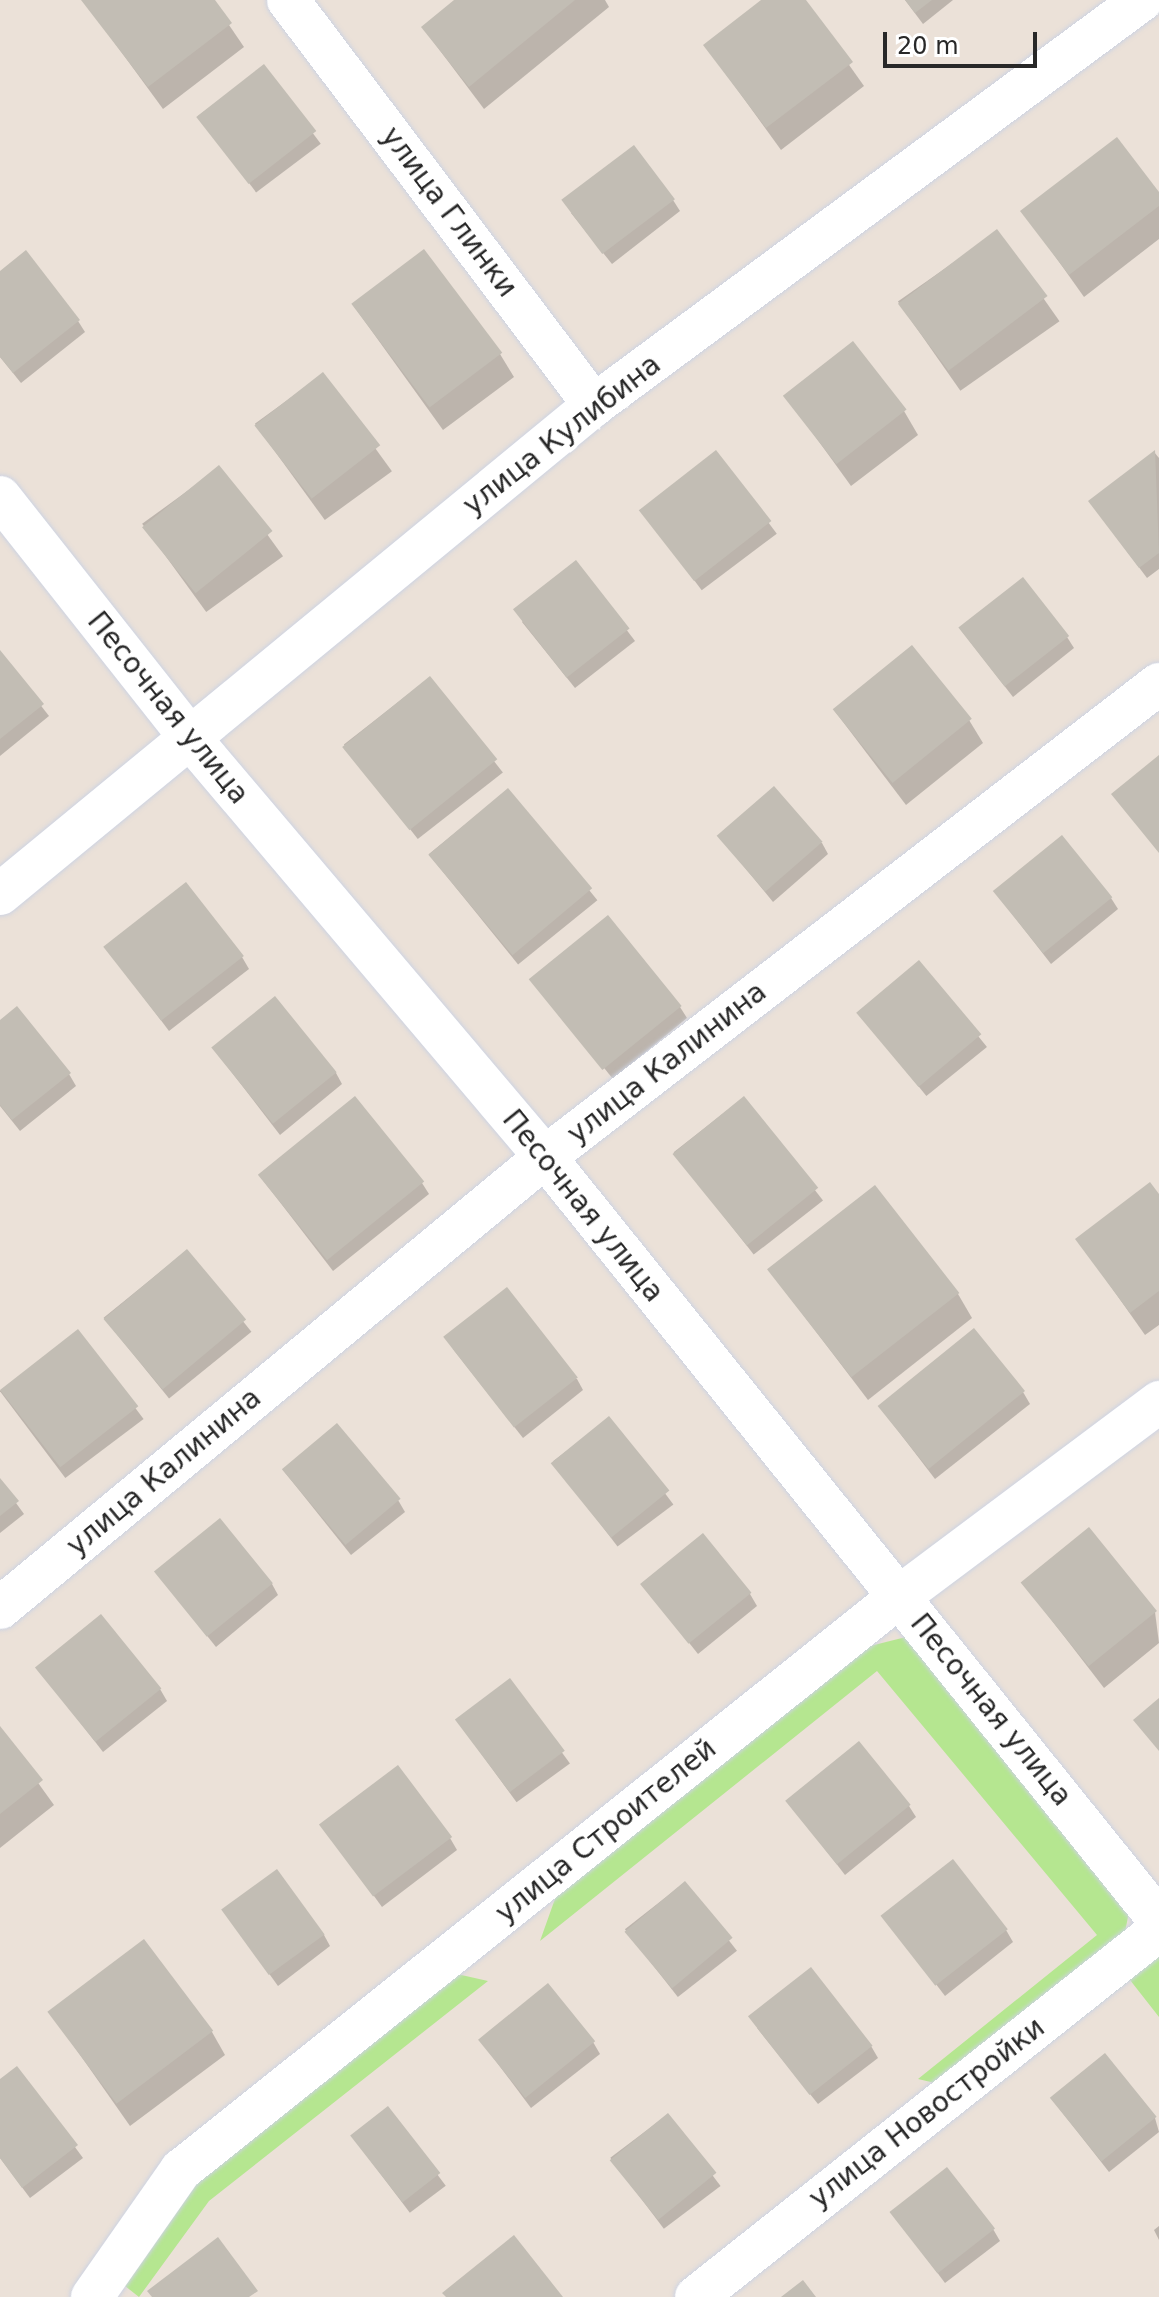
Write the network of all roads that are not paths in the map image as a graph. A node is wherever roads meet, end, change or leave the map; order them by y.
1 (1142, 0) edge
2 (305, 6) edge
3 (594, 405) junction
4 (0, 497) edge
5 (1159, 684) edge
6 (190, 738) junction
7 (0, 894) edge
8 (545, 1157) junction
9 (1159, 1402) edge
10 (900, 1596) junction
11 (0, 1608) edge
12 (1159, 1920) edge
13 (1159, 1930) edge
14 (92, 2297) edge
15 (696, 2297) edge

1 - 3 street, улица Кулибина
2 - 3 street, улица Глинки
3 - 6 street, улица Кулибина
4 - 6 street, Песочная улица
5 - 8 street, улица Калинина
6 - 7 street, улица Кулибина
6 - 8 street, Песочная улица
8 - 10 street, Песочная улица
8 - 11 street, улица Калинина
9 - 10 street, улица Строителей
10 - 12 street, Песочная улица
10 - 14 street, улица Строителей
13 - 15 street, улица Новостройки

